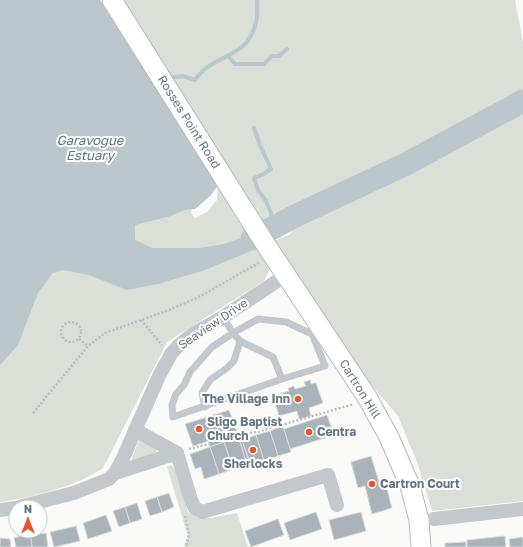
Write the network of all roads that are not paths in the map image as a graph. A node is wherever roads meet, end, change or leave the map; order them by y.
1 (112, 0) edge
2 (269, 250) joint
3 (286, 275) junction
4 (223, 317) junction
5 (233, 333) junction
6 (240, 341) junction
7 (282, 379) junction
8 (205, 407) junction
9 (135, 430) junction
10 (177, 452) junction
11 (115, 473) junction
12 (48, 500) edge
13 (338, 505) dead end
14 (523, 509) edge
15 (434, 519) dead end
16 (421, 547) edge

1 - 2 main road, Rosses Point Road
2 - 3 main road, Cartron Hill
3 - 4 street, Seaview Drive
3 - 16 main road, Cartron Hill
4 - 5 lane
4 - 9 street, Seaview Drive
5 - 6 lane
5 - 7 lane
5 - 8 lane
6 - 7 lane
6 - 8 lane
7 - 8 lane
9 - 10 street
9 - 11 street, Seaview Drive
10 - 11 street
10 - 13 street
11 - 12 street
14 - 15 street

